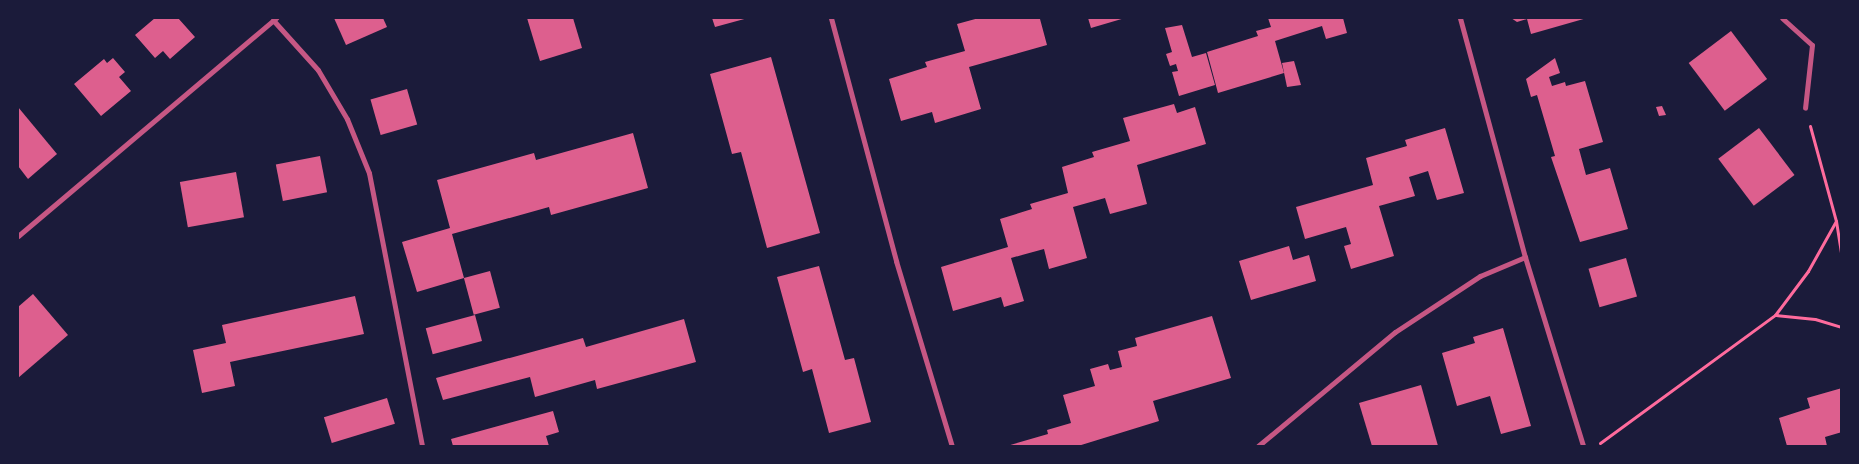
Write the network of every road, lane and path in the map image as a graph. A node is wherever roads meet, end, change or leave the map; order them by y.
1 (831, 18) edge
2 (1460, 18) edge
3 (1782, 18) edge
4 (274, 19) edge
5 (1805, 108) joint
6 (1836, 221) junction
7 (18, 236) edge
8 (1525, 257) junction
9 (1842, 258) edge
10 (1775, 315) junction
11 (1842, 327) edge
12 (422, 446) edge
13 (952, 446) edge
14 (1258, 446) edge
15 (1583, 446) edge
16 (1596, 446) edge

1 - 13 street
2 - 8 street
3 - 5 street
4 - 7 street
4 - 12 street
5 - 6 path
6 - 9 path
6 - 10 path
8 - 14 street
8 - 15 street
10 - 11 path
10 - 16 path

